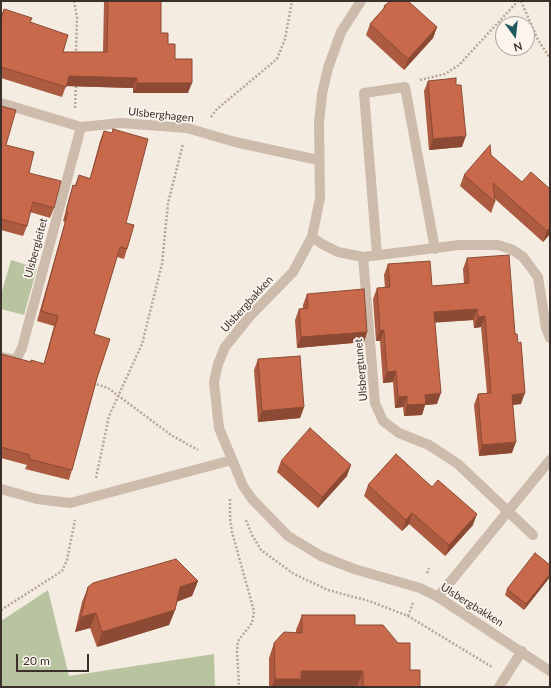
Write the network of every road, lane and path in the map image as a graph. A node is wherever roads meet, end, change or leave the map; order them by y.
1 (74, 1) edge
2 (292, 1) edge
3 (361, 1) edge
4 (520, 1) edge
5 (76, 56) edge
6 (550, 58) edge
7 (76, 80) edge
8 (406, 87) junction
9 (1, 104) edge
10 (81, 127) junction
11 (187, 128) junction
12 (204, 132) junction
13 (318, 160) junction
14 (312, 237) junction
15 (435, 249) junction
16 (377, 255) junction
17 (363, 257) junction
18 (550, 338) edge
19 (1, 357) edge
20 (88, 381) edge
21 (120, 395) junction
22 (204, 452) dead end
23 (232, 460) junction
24 (550, 460) edge
25 (1, 489) edge
26 (91, 496) junction
27 (230, 499) dead end
28 (507, 511) junction
29 (533, 535) dead end
30 (438, 597) junction
31 (1, 610) edge
32 (522, 651) junction
33 (550, 671) edge
34 (239, 687) edge
35 (499, 687) edge

1 - 5 path
2 - 12 path
3 - 13 street, Ulsbergbakken
4 - 6 path
4 - 8 path
7 - 10 path
8 - 15 street
8 - 16 street
9 - 10 street, Ulsberghagen
10 - 11 street, Ulsberghagen
10 - 19 street, Ulsbergleitet
11 - 12 street, Ulsberghagen
11 - 21 path
12 - 13 street, Ulsberghagen
13 - 14 street, Ulsbergbakken
14 - 17 street
14 - 23 street, Ulsbergbakken
15 - 16 street
15 - 18 street
16 - 17 street
17 - 28 street, Ulsbergtunet
20 - 21 path
21 - 22 path
21 - 26 path
23 - 26 street
23 - 30 street, Ulsbergbakken
24 - 28 street
25 - 26 street
26 - 31 path
27 - 34 path
28 - 29 street, Ulsbergtunet
28 - 30 street
30 - 32 street, Ulsbergbakken
32 - 33 street, Ulsbergbakken
32 - 35 street

